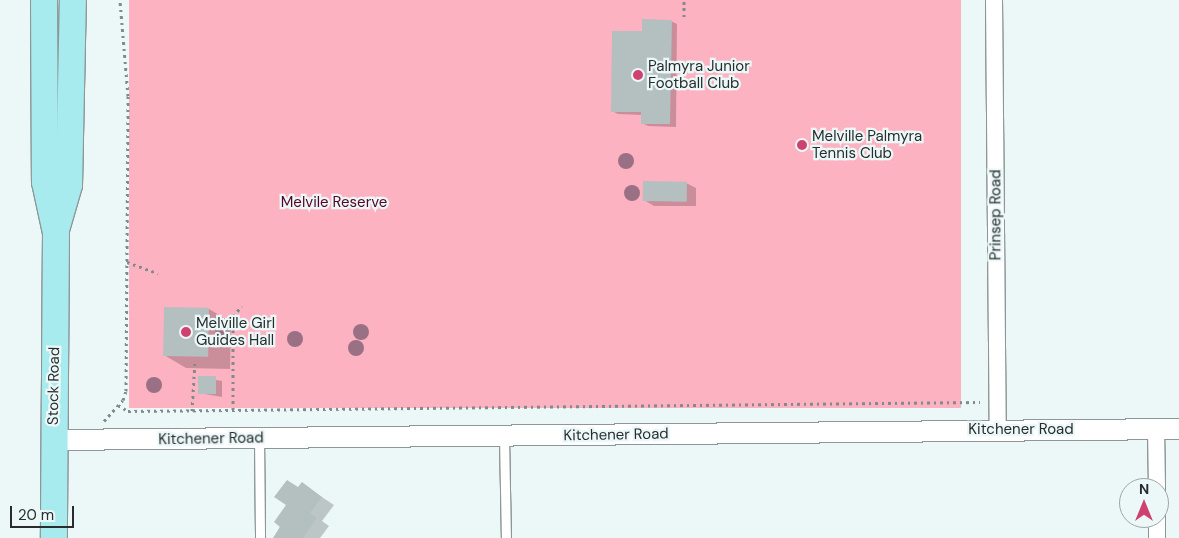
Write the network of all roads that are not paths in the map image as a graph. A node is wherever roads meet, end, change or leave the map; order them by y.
1 (44, 0) edge
2 (73, 0) edge
3 (994, 0) edge
4 (56, 233) junction
5 (1179, 429) edge
6 (998, 430) junction
7 (1156, 430) junction
8 (504, 436) junction
9 (259, 438) junction
10 (53, 440) junction
11 (1157, 478) edge
12 (54, 538) edge
13 (260, 538) edge
14 (506, 538) edge

1 - 4 main road, Stock Road
2 - 4 main road, Stock Road
3 - 6 street, Prinsep Road
4 - 10 main road, Stock Road
5 - 7 street, Kitchener Road
6 - 7 street, Kitchener Road
6 - 8 street, Kitchener Road
7 - 11 street
8 - 9 street, Kitchener Road
8 - 14 lane
9 - 10 street, Kitchener Road
9 - 13 lane
10 - 12 main road, Stock Road

